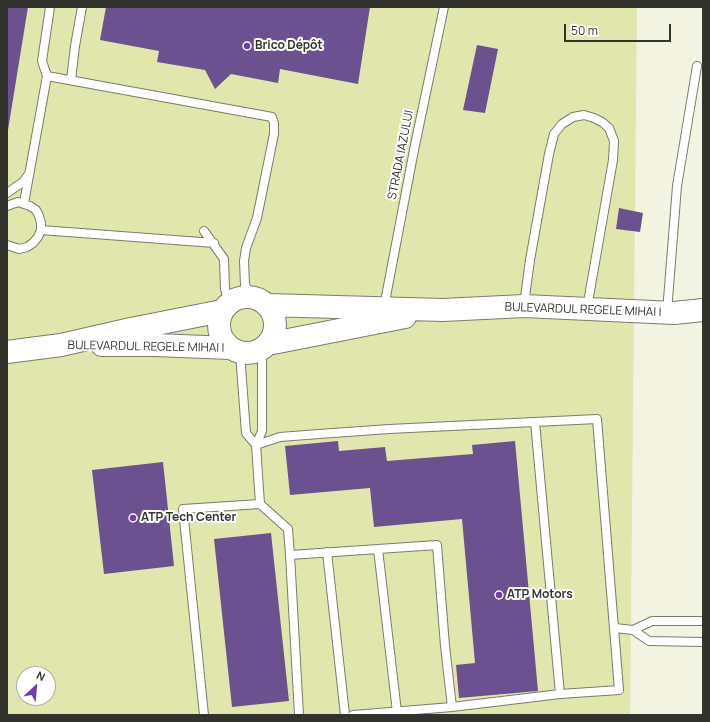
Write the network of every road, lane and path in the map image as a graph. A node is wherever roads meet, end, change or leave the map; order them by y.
1 (50, 7) edge
2 (82, 7) edge
3 (444, 7) edge
4 (696, 66) dead end
5 (47, 76) junction
6 (71, 80) junction
7 (31, 171) junction
8 (7, 193) edge
9 (24, 203) junction
10 (7, 206) edge
11 (41, 230) junction
12 (204, 231) dead end
13 (214, 243) junction
14 (7, 245) edge
15 (259, 301) junction
16 (524, 306) junction
17 (226, 307) junction
18 (384, 308) junction
19 (587, 309) junction
20 (443, 310) junction
21 (703, 310) edge
22 (671, 313) junction
23 (703, 324) edge
24 (61, 346) junction
25 (265, 346) junction
26 (236, 351) junction
27 (7, 352) edge
28 (535, 422) junction
29 (256, 445) junction
30 (260, 504) junction
31 (378, 548) junction
32 (327, 552) junction
33 (290, 555) junction
34 (703, 621) edge
35 (615, 628) junction
36 (633, 630) junction
37 (703, 642) edge
38 (560, 694) junction
39 (452, 707) junction
40 (397, 712) junction
41 (204, 715) edge
42 (299, 715) edge
43 (345, 715) edge
44 (353, 715) edge

1 - 5 lane
2 - 6 lane
3 - 18 lane, STRADA IAZULUI
4 - 22 lane
5 - 6 lane
5 - 7 lane
6 - 15 lane
7 - 8 lane
7 - 9 lane
9 - 10 lane
9 - 11 lane
11 - 13 lane
11 - 14 lane
12 - 13 lane
13 - 17 lane
15 - 17 main road
15 - 18 main road, BULEVARDUL REGELE MIHAI I
15 - 25 main road
16 - 19 main road, BULEVARDUL REGELE MIHAI I
16 - 19 lane
16 - 20 main road, BULEVARDUL REGELE MIHAI I
17 - 24 main road, BULEVARDUL REGELE MIHAI I
17 - 26 main road
18 - 20 main road, BULEVARDUL REGELE MIHAI I
19 - 22 main road, BULEVARDUL REGELE MIHAI I
20 - 25 main road, BULEVARDUL REGELE MIHAI I
21 - 22 main road, BULEVARDUL REGELE MIHAI I
22 - 23 main road, BULEVARDUL REGELE MIHAI I
24 - 26 main road, BULEVARDUL REGELE MIHAI I
24 - 27 main road, BULEVARDUL REGELE MIHAI I
25 - 26 main road
25 - 29 lane
26 - 29 lane
28 - 29 lane
28 - 35 lane
28 - 38 lane
29 - 30 lane
30 - 33 lane
30 - 41 lane
31 - 32 lane
31 - 39 lane
31 - 40 lane
32 - 33 lane
32 - 43 lane
33 - 42 lane
34 - 36 lane
35 - 36 lane
35 - 38 lane
36 - 37 lane
38 - 39 lane
39 - 40 lane
40 - 44 lane

